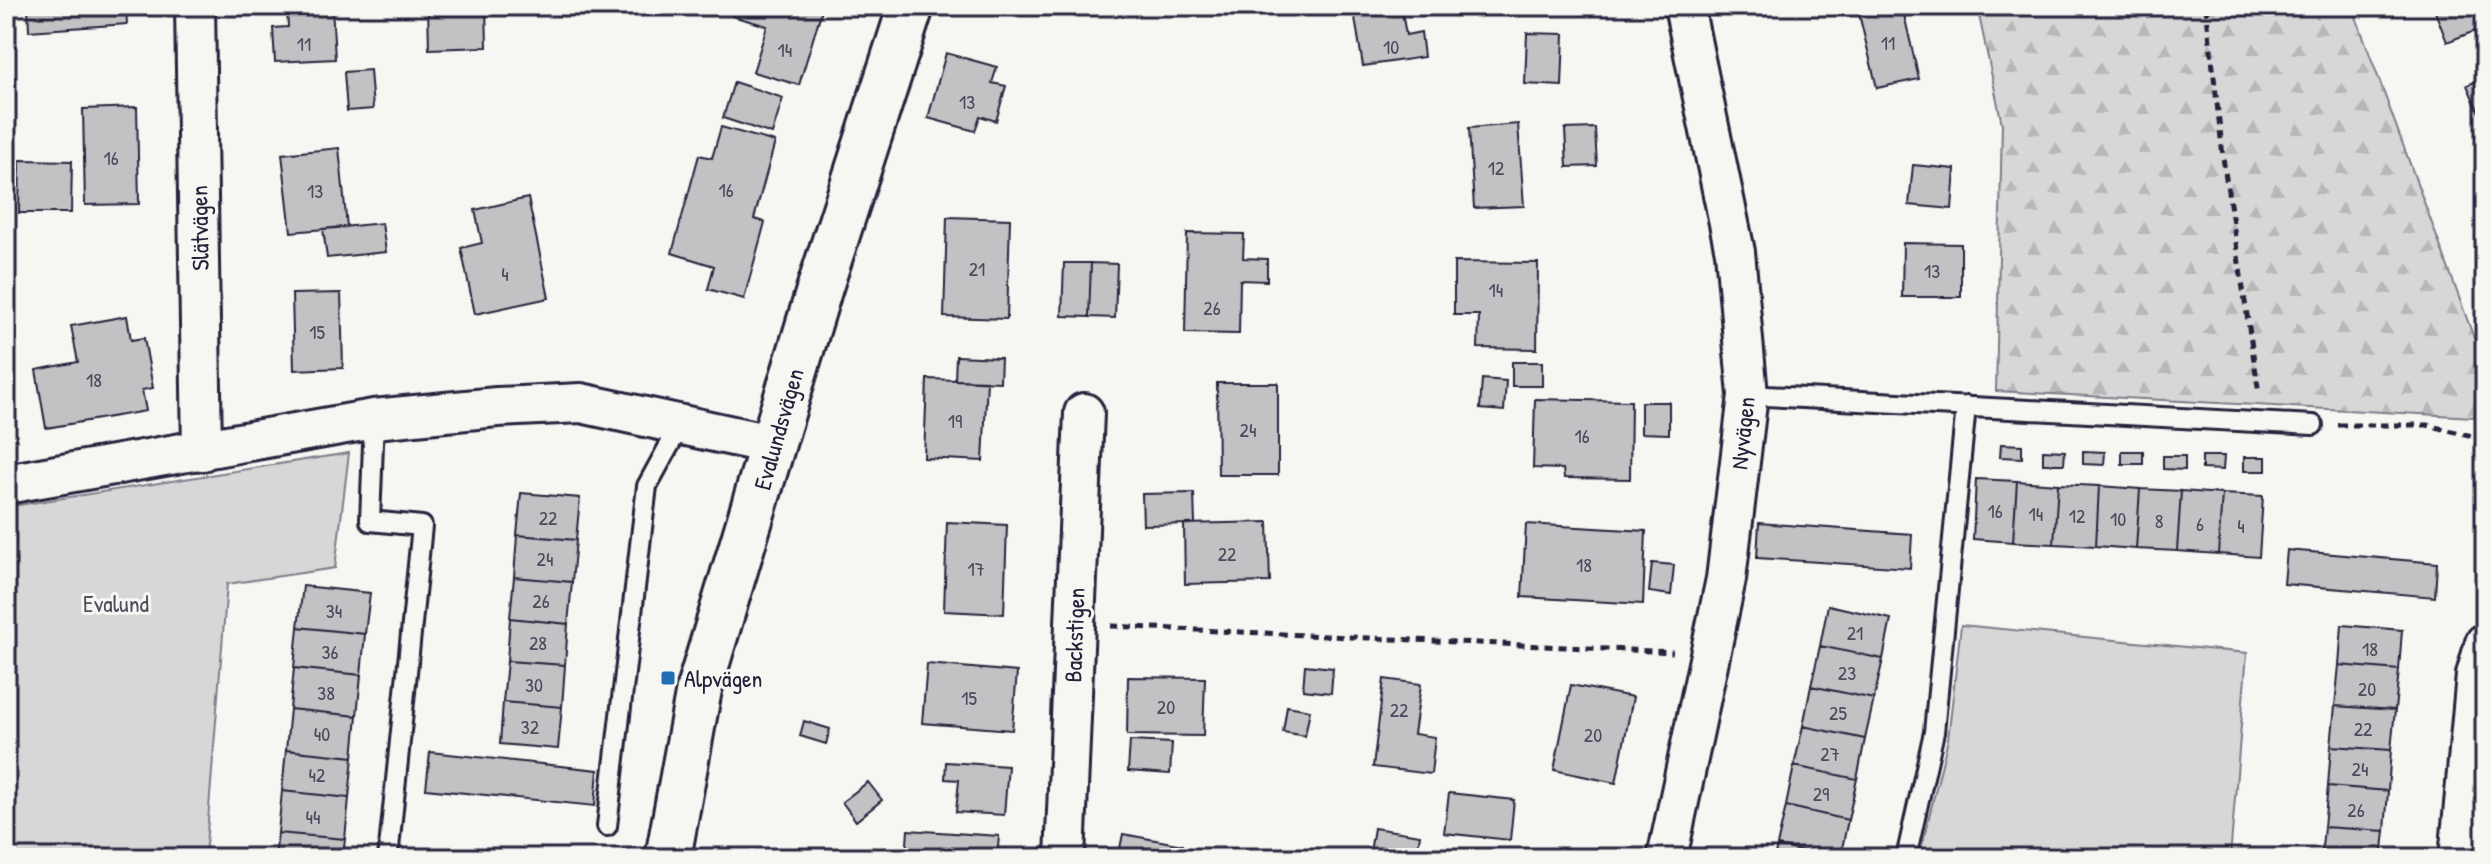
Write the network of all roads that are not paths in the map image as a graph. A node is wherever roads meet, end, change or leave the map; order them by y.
1 (195, 6) edge
2 (911, 6) edge
3 (1684, 6) edge
4 (1748, 395) junction
5 (1966, 406) junction
6 (1084, 413) dead end
7 (374, 419) junction
8 (681, 424) junction
9 (2313, 425) road end
10 (774, 445) junction
11 (202, 451) junction
12 (6, 484) edge
13 (2485, 643) edge
14 (607, 826) dead end
15 (388, 858) edge
16 (668, 858) edge
17 (1065, 858) edge
18 (1667, 858) edge
19 (1906, 858) edge
20 (2459, 858) edge

1 - 11 street, Slätvägen
2 - 10 street, Evalundsvägen
3 - 4 street, Nyvägen
4 - 5 lane
4 - 18 street, Nyvägen
5 - 9 lane
5 - 19 lane
6 - 17 street, Backstigen
7 - 8 street
7 - 11 street
7 - 15 lane
8 - 10 street
8 - 14 lane
10 - 16 street, Evalundsvägen
11 - 12 street
13 - 20 street

